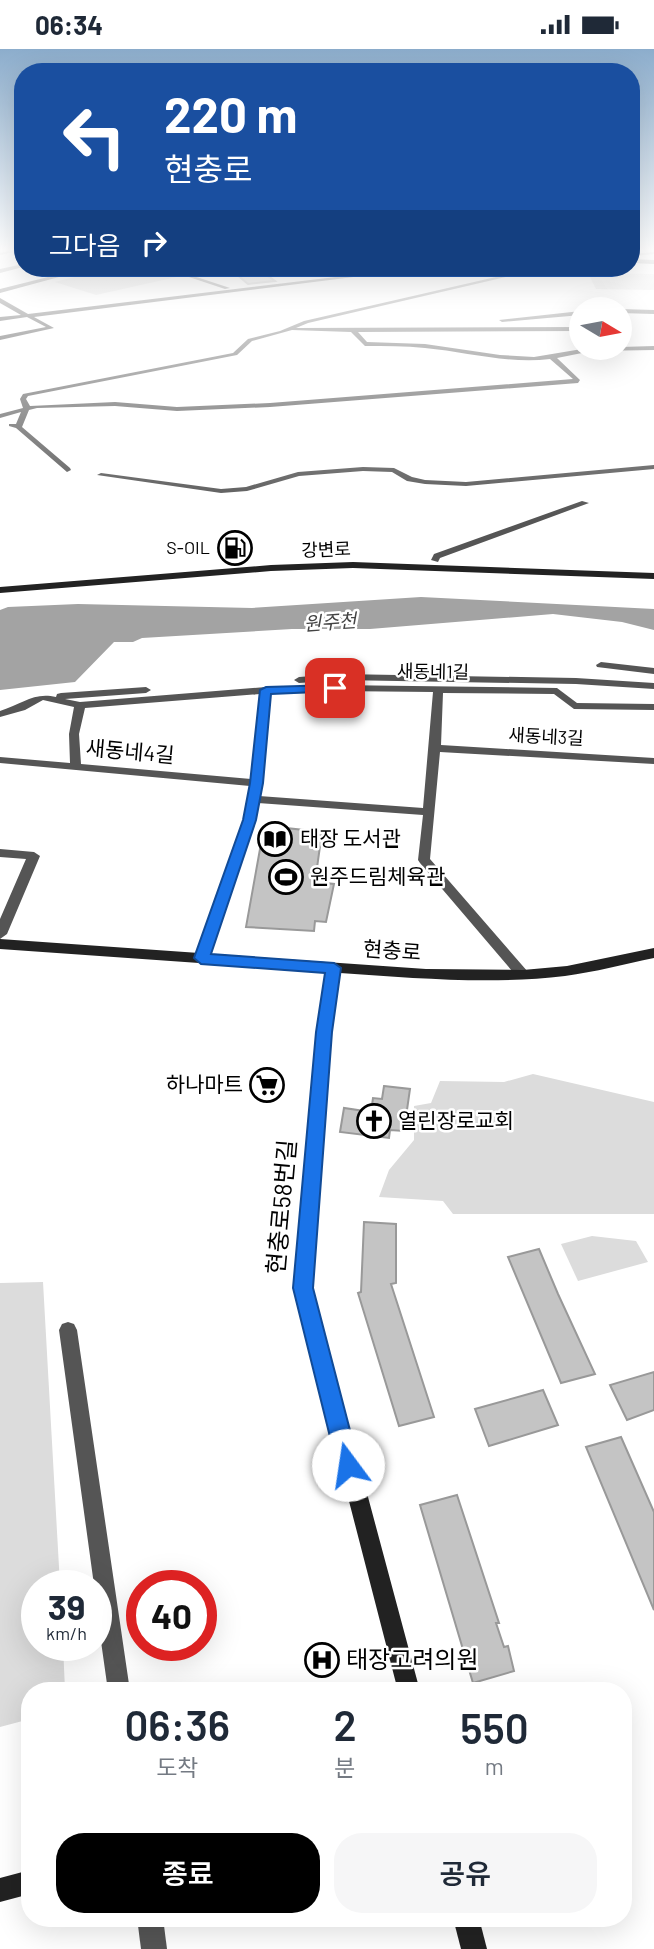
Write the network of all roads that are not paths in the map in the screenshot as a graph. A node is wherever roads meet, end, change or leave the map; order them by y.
1 (255, 338) edge
2 (360, 338) edge
3 (632, 348) edge
4 (654, 348) edge
5 (569, 354) edge
6 (552, 358) junction
7 (27, 407) junction
8 (0, 418) edge
9 (18, 427) junction
10 (654, 467) edge
11 (67, 470) dead end
12 (101, 475) dead end
13 (585, 503) dead end
14 (435, 560) junction
15 (654, 569) edge
16 (654, 576) edge
17 (0, 582) edge
18 (0, 590) edge
19 (601, 665) dead end
20 (654, 671) edge
21 (654, 686) edge
22 (438, 689) junction
23 (266, 690) junction
24 (42, 697) junction
25 (80, 705) junction
26 (654, 707) edge
27 (0, 714) edge
28 (435, 748) junction
29 (0, 760) edge
30 (654, 761) edge
31 (76, 767) junction
32 (257, 783) junction
33 (252, 799) junction
34 (428, 812) junction
35 (0, 853) edge
36 (0, 934) edge
37 (0, 944) edge
38 (654, 953) edge
39 (201, 958) junction
40 (334, 968) junction
41 (523, 975) junction
42 (68, 1330) dead end
43 (118, 1682) edge
44 (407, 1682) edge
45 (21, 1884) edge
46 (0, 1890) edge
47 (151, 1927) edge
48 (468, 1927) edge
49 (155, 1949) edge
50 (474, 1949) edge

1 - 7 street
2 - 6 street
3 - 4 street
5 - 6 street
6 - 7 street
7 - 8 street
7 - 9 street
8 - 9 street
9 - 11 street
10 - 12 street
13 - 14 street
14 - 15 street, 강변로
14 - 17 street, 강변로
16 - 18 street, 강변로
19 - 20 street
21 - 24 street
22 - 23 street, 새동네1길
22 - 26 street, 새동네1길
22 - 28 street
23 - 25 street, 새동네1길
23 - 32 street
24 - 25 street, 새동네1길
24 - 27 street
25 - 31 street
28 - 30 street, 새동네3길
28 - 34 street
29 - 31 street, 새동네4길
31 - 32 street, 새동네4길
32 - 33 street
33 - 34 street
33 - 39 street
34 - 41 street
35 - 36 street
37 - 39 street, 현충로
38 - 41 street, 현충로
39 - 40 street, 현충로
40 - 41 street, 현충로
40 - 44 street, 현충로58번길
42 - 43 street
45 - 46 street
47 - 49 street
48 - 50 street

